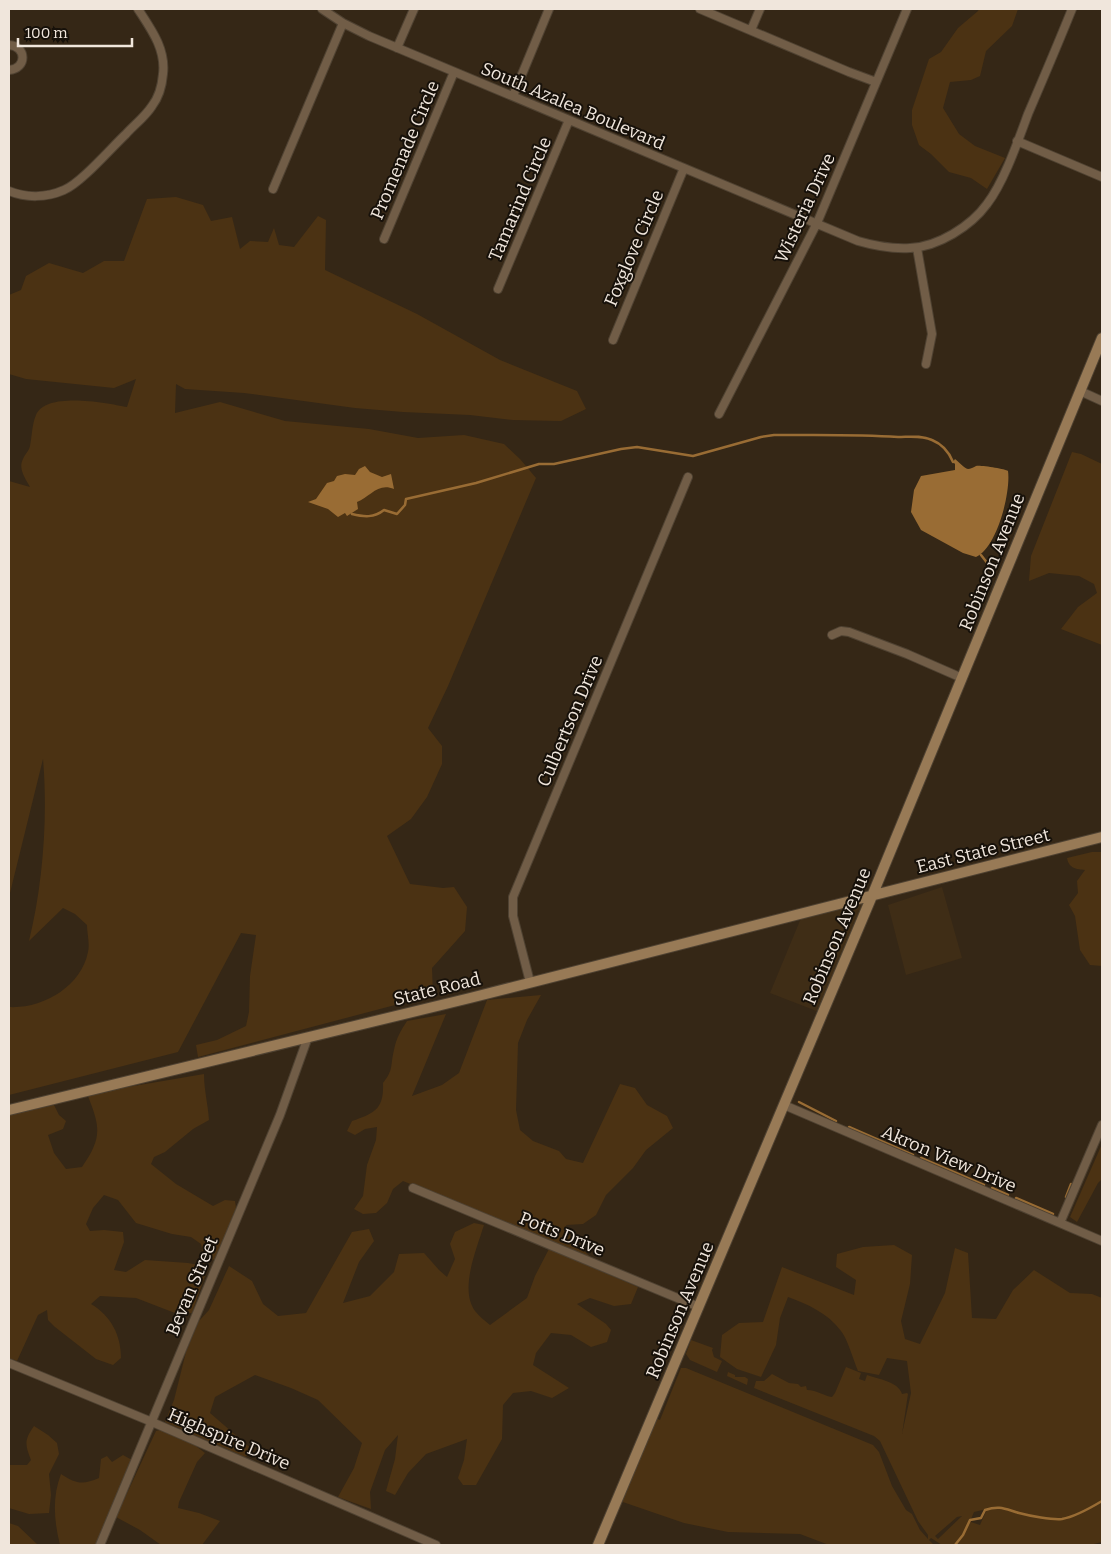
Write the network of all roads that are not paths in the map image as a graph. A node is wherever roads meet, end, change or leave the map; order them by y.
1 (138, 9) edge
2 (322, 9) edge
3 (414, 9) edge
4 (550, 9) edge
5 (700, 9) edge
6 (760, 9) edge
7 (906, 9) edge
8 (1072, 9) edge
9 (343, 23) junction
10 (751, 30) junction
11 (9, 45) edge
12 (397, 48) junction
13 (9, 70) edge
14 (454, 72) junction
15 (876, 82) junction
16 (513, 96) junction
17 (569, 120) junction
18 (1018, 141) junction
19 (684, 168) junction
20 (1102, 177) edge
21 (273, 189) dead end
22 (9, 191) edge
23 (817, 223) junction
24 (384, 239) dead end
25 (917, 248) junction
26 (498, 289) dead end
27 (1102, 338) edge
28 (613, 340) dead end
29 (926, 364) dead end
30 (1080, 391) junction
31 (1102, 401) edge
32 (719, 414) dead end
33 (688, 477) dead end
34 (832, 635) dead end
35 (962, 678) junction
36 (1102, 837) edge
37 (872, 896) junction
38 (530, 982) junction
39 (308, 1037) junction
40 (784, 1105) junction
41 (9, 1110) edge
42 (1102, 1125) edge
43 (413, 1188) dead end
44 (1060, 1223) junction
45 (1102, 1241) edge
46 (699, 1307) junction
47 (9, 1363) edge
48 (152, 1422) junction
49 (100, 1545) edge
50 (436, 1545) edge
51 (598, 1545) edge

1 - 22 street
2 - 9 street, South Azalea Boulevard
3 - 12 street
4 - 16 street
5 - 10 street
6 - 10 street
7 - 15 street, Wisteria Drive
8 - 18 street
9 - 12 street, South Azalea Boulevard
9 - 21 street
10 - 15 street
11 - 13 street
12 - 14 street, South Azalea Boulevard
14 - 16 street, South Azalea Boulevard
14 - 24 street, Promenade Circle
15 - 23 street, Wisteria Drive
16 - 17 street, South Azalea Boulevard
17 - 19 street, South Azalea Boulevard
17 - 26 street, Tamarind Circle
18 - 20 street
18 - 25 street
19 - 23 street, South Azalea Boulevard
19 - 28 street, Foxglove Circle
23 - 25 street, South Azalea Boulevard
23 - 32 street, Wisteria Drive
25 - 29 street
27 - 30 main road, Robinson Avenue
30 - 31 street
30 - 35 main road, Robinson Avenue
33 - 38 street, Culbertson Drive
34 - 35 street
35 - 37 main road, Robinson Avenue
36 - 37 main road, East State Street
37 - 38 main road, State Road
37 - 40 main road, Robinson Avenue
38 - 39 main road, State Road
39 - 41 main road, State Road
39 - 48 street, Bevan Street
40 - 44 street, Akron View Drive
40 - 46 main road, Robinson Avenue
42 - 44 street
43 - 46 street, Potts Drive
44 - 45 street, Akron View Drive
46 - 51 main road, Robinson Avenue
47 - 48 street, Highspire Drive
48 - 49 street, Bevan Street
48 - 50 street, Highspire Drive

